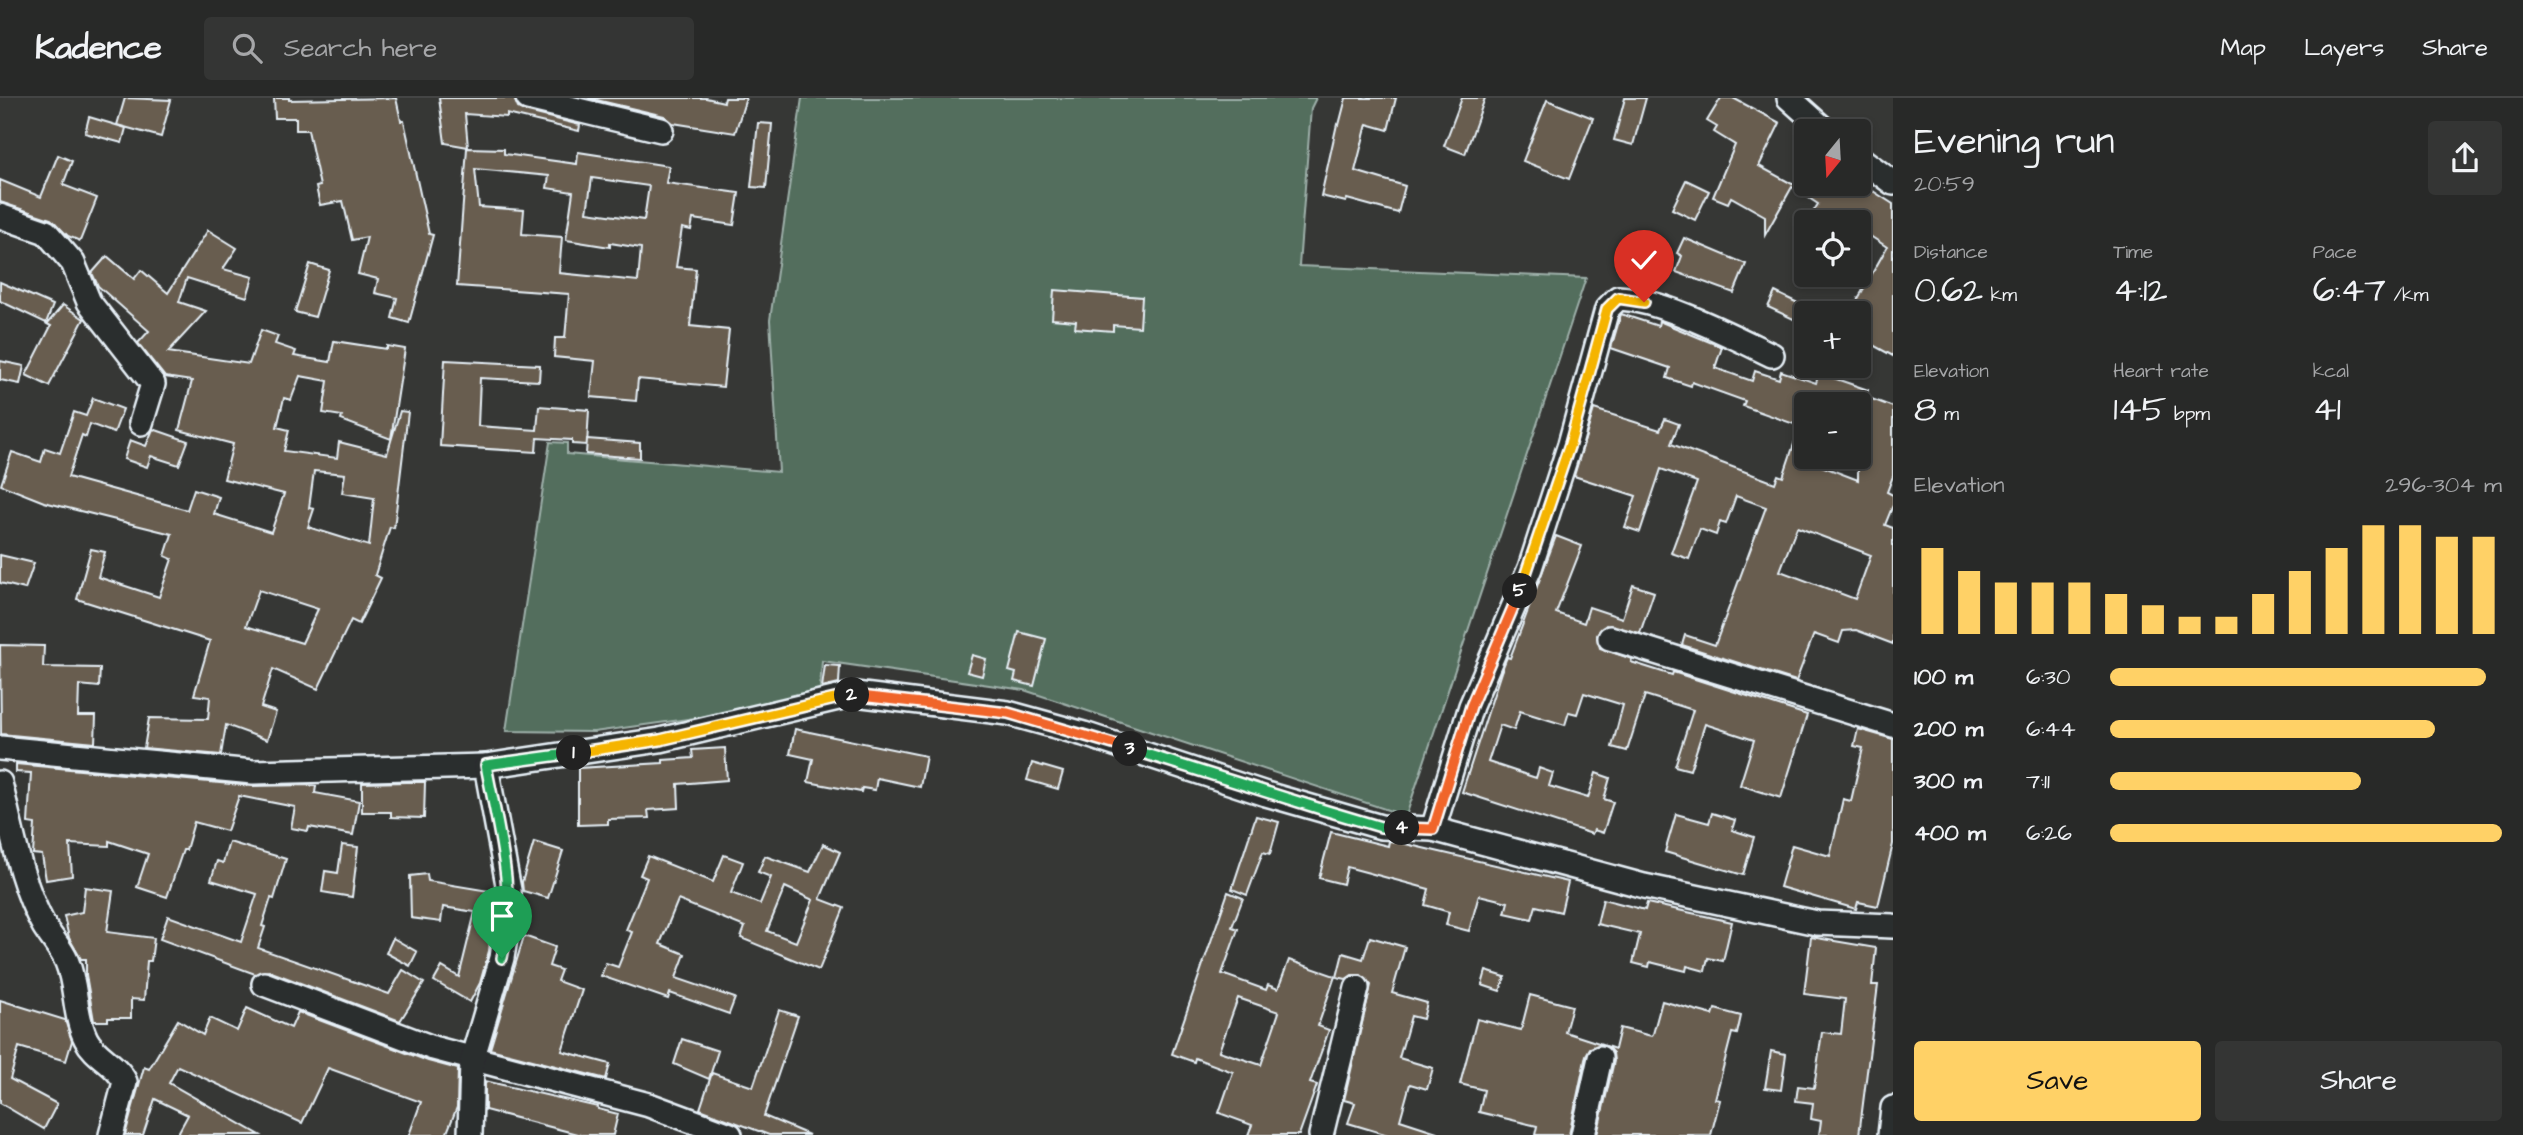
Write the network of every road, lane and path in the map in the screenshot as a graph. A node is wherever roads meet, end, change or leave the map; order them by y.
1 (528, 98) edge
2 (1788, 98) edge
3 (1812, 119) edge
4 (661, 130) dead end
5 (1871, 167) edge
6 (1893, 183) edge
7 (0, 216) edge
8 (1772, 355) dead end
9 (141, 424) dead end
10 (1609, 638) dead end
11 (1893, 725) edge
12 (0, 748) edge
13 (486, 765) junction
14 (0, 783) edge
15 (1433, 829) junction
16 (6, 836) edge
17 (1893, 926) edge
18 (264, 984) dead end
19 (1357, 988) dead end
20 (1600, 1059) dead end
21 (472, 1060) junction
22 (1893, 1108) edge
23 (111, 1135) edge
24 (470, 1135) edge
25 (730, 1135) edge
26 (1321, 1135) edge
27 (1583, 1135) edge
28 (1890, 1135) edge

1 - 4 street
2 - 3 street
5 - 6 street
7 - 9 street
8 - 15 street
10 - 11 street
12 - 13 street
13 - 15 street
13 - 21 street
14 - 16 street
15 - 17 street
16 - 23 street
18 - 21 street
19 - 26 street
20 - 27 street
21 - 24 street
21 - 25 street
22 - 28 street

